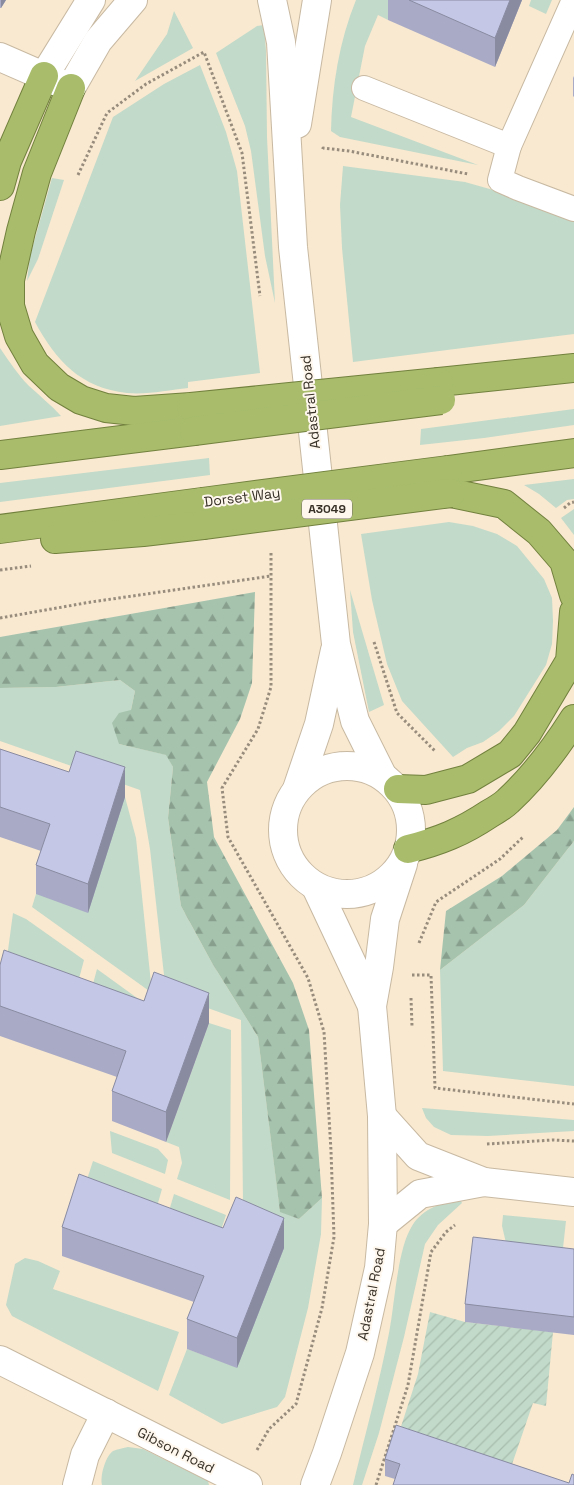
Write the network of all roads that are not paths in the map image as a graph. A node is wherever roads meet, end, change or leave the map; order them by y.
1 (91, 0) edge
2 (133, 0) edge
3 (272, 0) edge
4 (317, 0) edge
5 (574, 0) edge
6 (0, 57) edge
7 (44, 76) junction
8 (71, 88) junction
9 (364, 88) dead end
10 (509, 146) junction
11 (289, 159) junction
12 (0, 186) edge
13 (574, 209) edge
14 (574, 368) edge
15 (574, 384) edge
16 (440, 391) junction
17 (193, 419) junction
18 (574, 453) edge
19 (0, 455) edge
20 (449, 482) junction
21 (203, 513) junction
22 (0, 529) edge
23 (0, 543) edge
24 (574, 594) edge
25 (574, 612) edge
26 (336, 644) junction
27 (574, 720) edge
28 (390, 782) junction
29 (297, 789) junction
30 (405, 857) junction
31 (316, 887) junction
32 (372, 1006) junction
33 (382, 1116) junction
34 (484, 1182) junction
35 (574, 1192) edge
36 (383, 1224) junction
37 (0, 1360) edge
38 (106, 1413) junction
39 (77, 1485) edge
40 (248, 1485) edge
41 (315, 1485) edge

1 - 7 street
2 - 8 street
3 - 11 street, Adastral Road
4 - 11 street, Adastral Road
5 - 10 lane
6 - 7 street
7 - 8 street
7 - 12 highway
8 - 17 highway
9 - 10 lane
10 - 13 lane
11 - 26 street, Adastral Road
14 - 16 highway
15 - 16 highway
16 - 17 highway, bridge
17 - 19 highway
18 - 20 highway, A3049
20 - 21 highway, A3049, bridge
20 - 24 highway, A3049
21 - 22 highway, Dorset Way / A3049
21 - 23 highway, A3049
25 - 28 highway
26 - 28 street, Adastral Road
26 - 29 street, Adastral Road
27 - 30 highway
28 - 29 street, Adastral Road
28 - 30 street, Adastral Road
29 - 31 street, Adastral Road
30 - 31 street, Adastral Road
30 - 32 street, Adastral Road
31 - 32 street, Adastral Road
32 - 33 street, Adastral Road
33 - 34 street
33 - 36 street, Adastral Road
34 - 35 street
34 - 36 street
36 - 41 street, Adastral Road
37 - 38 street, Gibson Road
38 - 39 street
38 - 40 street, Gibson Road

